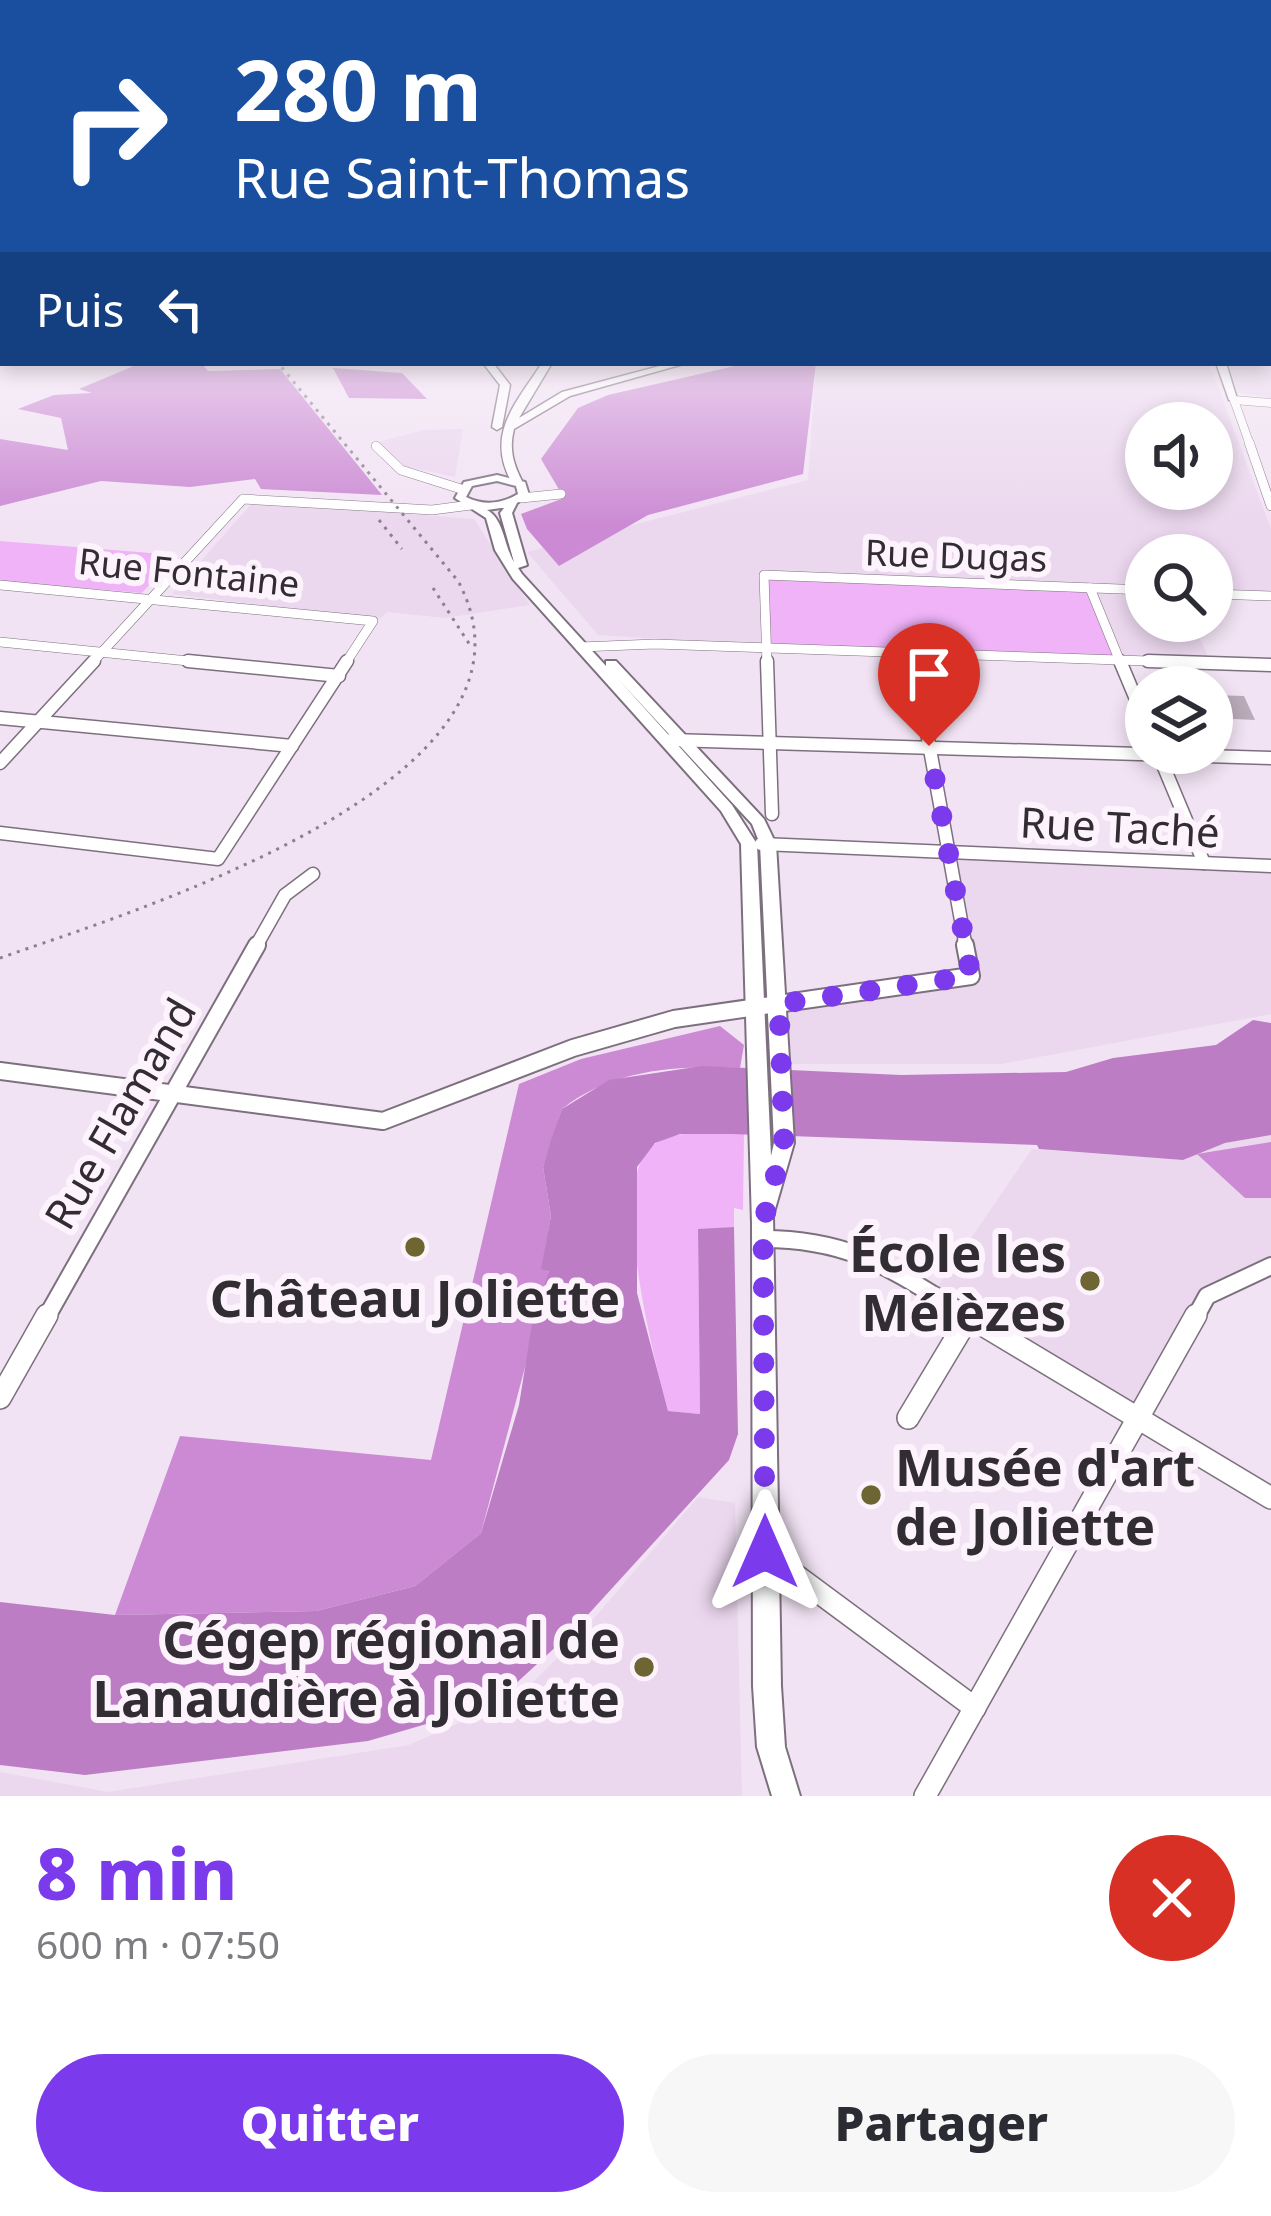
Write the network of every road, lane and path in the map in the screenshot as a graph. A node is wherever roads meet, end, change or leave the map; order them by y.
1 (491, 366) edge
2 (535, 366) edge
3 (546, 366) edge
4 (671, 366) edge
5 (1222, 366) edge
6 (1234, 400) junction
7 (1271, 402) edge
8 (502, 428) junction
9 (376, 446) dead end
10 (392, 463) junction
11 (483, 480) junction
12 (460, 492) junction
13 (519, 493) junction
14 (471, 505) junction
15 (1271, 506) edge
16 (418, 509) junction
17 (0, 584) edge
18 (1090, 587) junction
19 (1125, 589) edge
20 (1233, 594) edge
21 (1271, 596) edge
22 (150, 598) junction
23 (0, 642) edge
24 (586, 645) junction
25 (766, 647) junction
26 (100, 652) junction
27 (913, 652) junction
28 (1120, 660) junction
29 (1271, 665) edge
30 (1125, 672) edge
31 (339, 676) junction
32 (0, 718) edge
33 (38, 722) junction
34 (673, 739) junction
35 (767, 740) junction
36 (292, 746) junction
37 (929, 746) junction
38 (1125, 753) edge
39 (1233, 757) edge
40 (1271, 758) edge
41 (0, 763) edge
42 (1167, 774) edge
43 (772, 814) dead end
44 (0, 833) edge
45 (749, 844) junction
46 (768, 844) junction
47 (947, 851) junction
48 (1204, 863) junction
49 (1271, 866) edge
50 (313, 874) dead end
51 (779, 1004) junction
52 (753, 1009) junction
53 (0, 1071) edge
54 (170, 1095) junction
55 (763, 1231) junction
56 (1269, 1267) edge
57 (968, 1318) junction
58 (0, 1398) edge
59 (908, 1418) dead end
60 (1141, 1420) junction
61 (1271, 1498) edge
62 (765, 1552) junction
63 (975, 1708) junction
64 (782, 1792) edge
65 (925, 1796) edge

1 - 8 highway
2 - 8 highway
3 - 8 highway
4 - 8 highway
5 - 6 highway
6 - 7 street
6 - 15 street
8 - 11 highway
8 - 13 highway
9 - 10 street
10 - 11 street
10 - 12 street
11 - 12 main road
11 - 13 main road
12 - 14 main road
12 - 16 street
13 - 14 main road
13 - 24 main road
14 - 16 street
14 - 24 main road
16 - 22 street
17 - 22 street, Rue Fontaine
18 - 19 street, Rue Dugas
18 - 25 street, Rue Dugas
18 - 28 street
20 - 21 street
22 - 26 street
22 - 31 street, Rue Fontaine
23 - 26 street
24 - 25 street
24 - 34 main road
25 - 27 street
25 - 35 street
26 - 31 street
26 - 33 street
27 - 28 street
27 - 37 street
28 - 29 street
28 - 30 street
31 - 36 street
32 - 33 street
33 - 36 street
33 - 41 street
34 - 35 street
34 - 45 main road
34 - 46 main road
35 - 37 street
35 - 43 street
36 - 44 street
37 - 38 street
37 - 47 street
39 - 40 street
42 - 48 street
45 - 46 street, Rue Taché
45 - 52 main road
46 - 47 street, Rue Taché
46 - 51 main road
47 - 48 street, Rue Taché
47 - 51 street
48 - 49 street, Rue Taché
50 - 54 street, Rue Flamand
51 - 52 street
51 - 55 main road
52 - 54 street
52 - 55 main road
53 - 54 street
54 - 58 street, Rue Flamand
55 - 57 street
55 - 62 main road
56 - 60 street
57 - 59 street
57 - 60 street
60 - 61 street
60 - 63 street
62 - 63 street
62 - 64 main road
63 - 65 street

